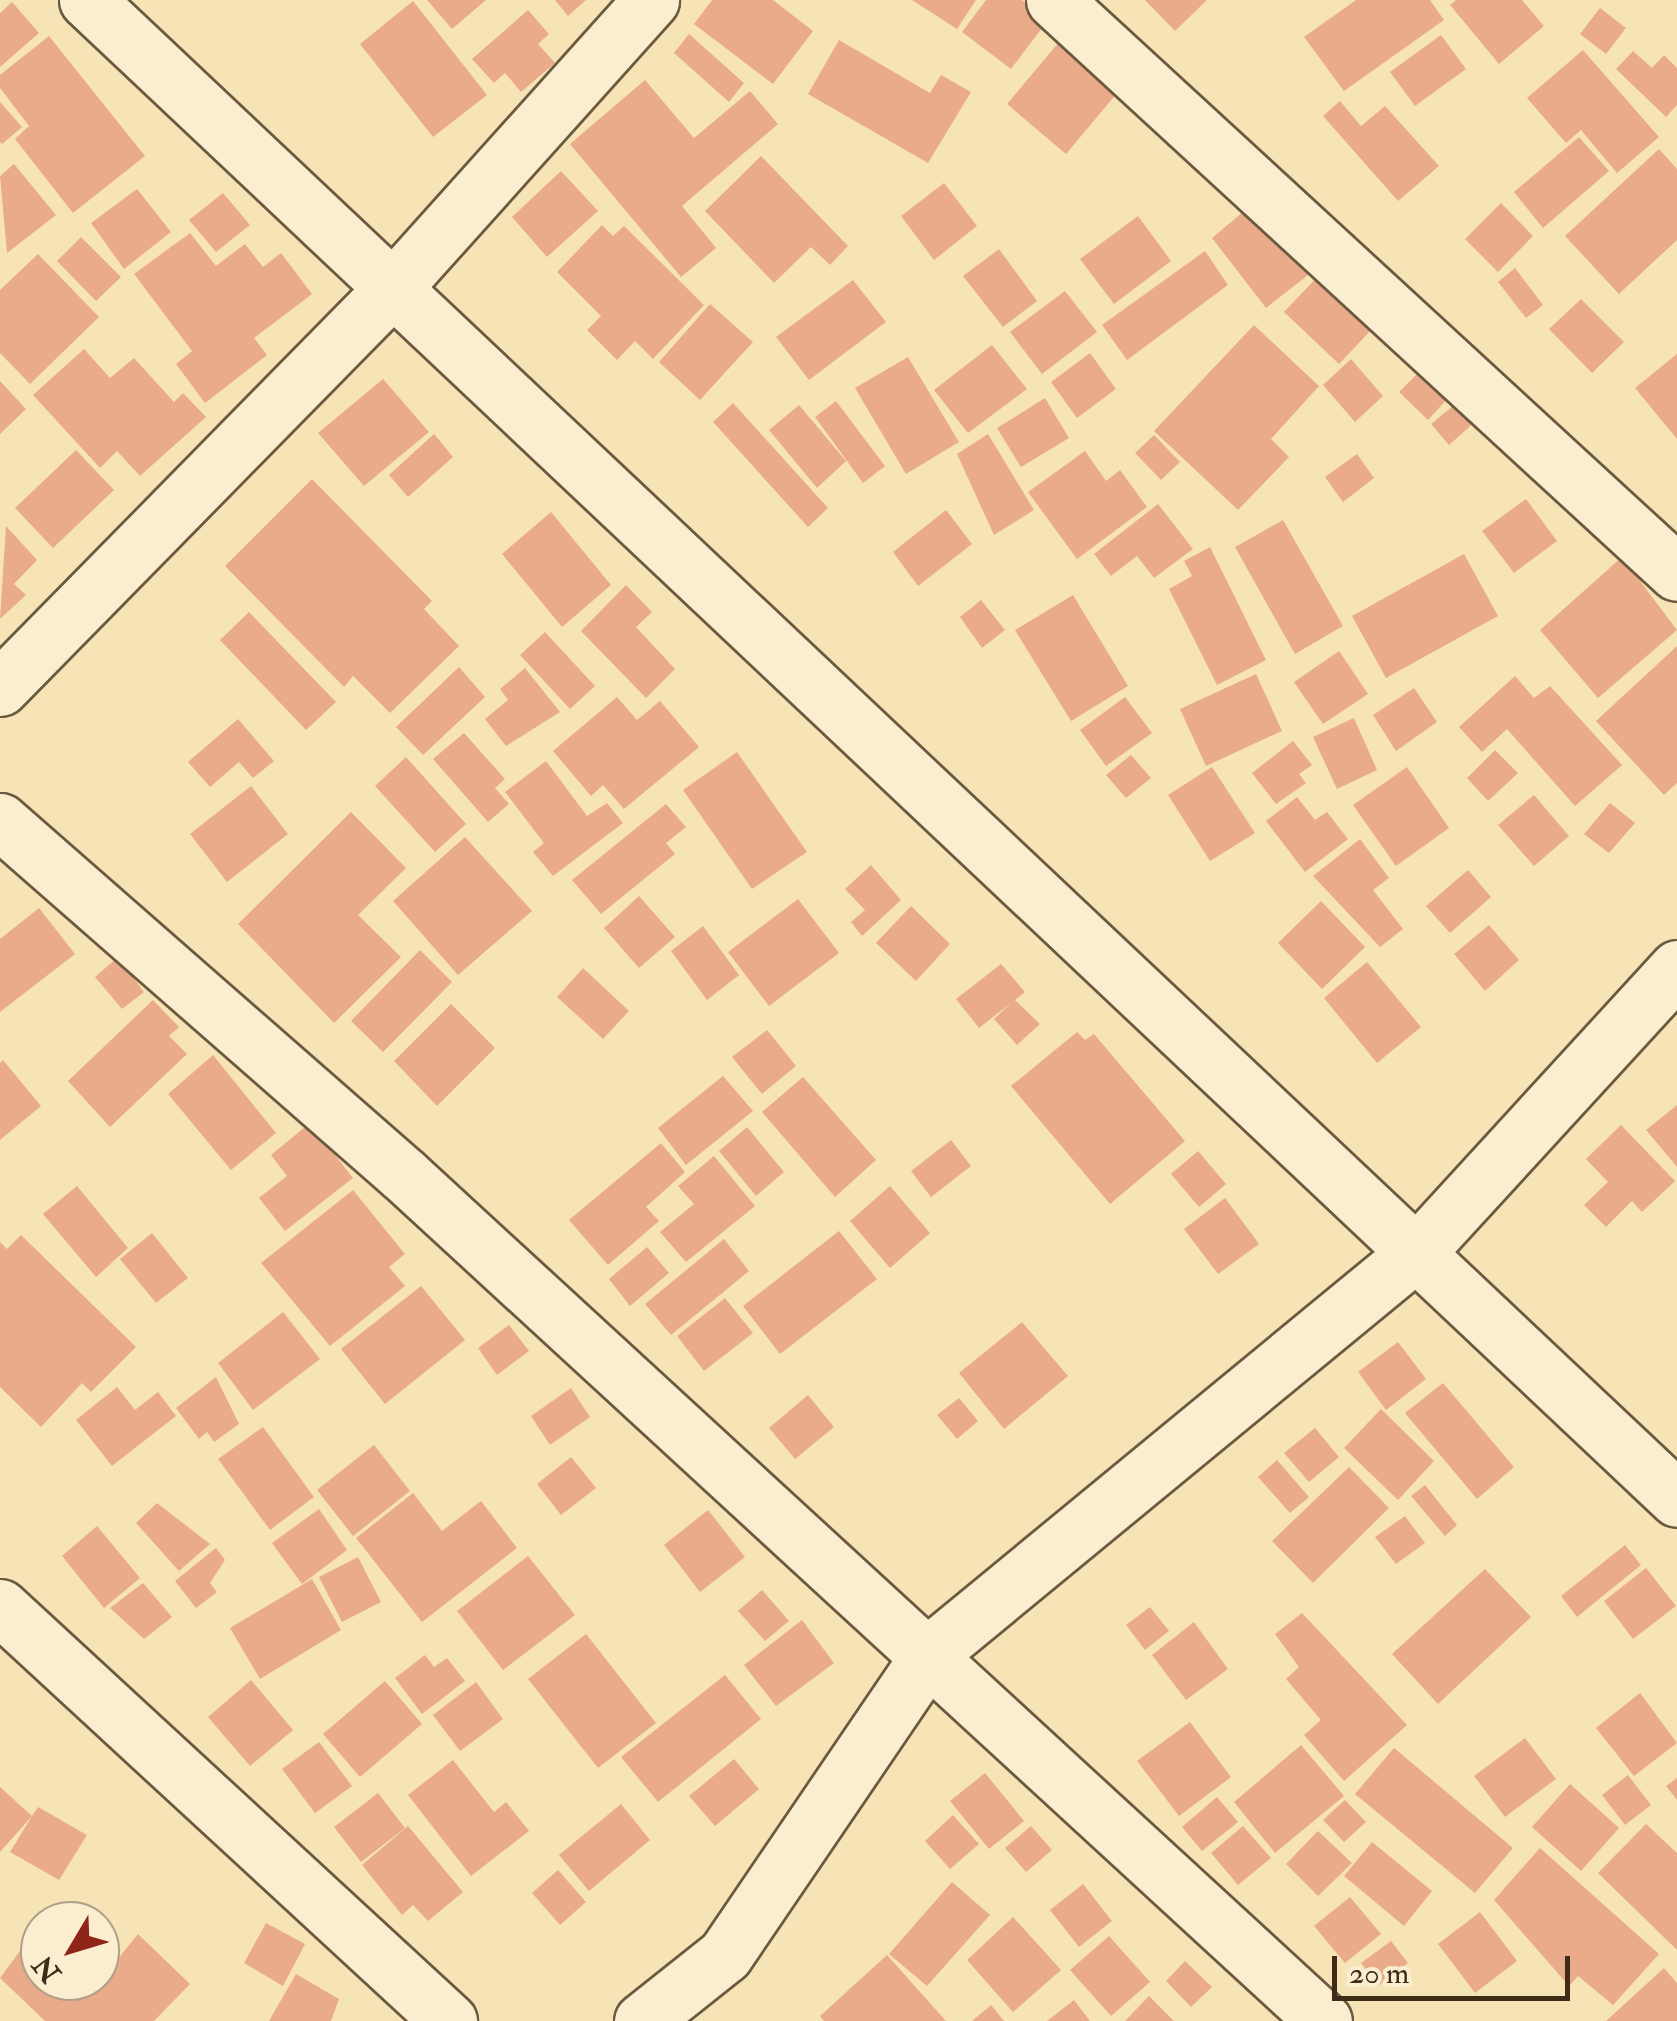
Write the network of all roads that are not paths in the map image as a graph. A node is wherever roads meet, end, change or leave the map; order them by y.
1 (87, 0) edge
2 (651, 0) edge
3 (1054, 0) edge
4 (392, 289) junction
5 (1677, 574) edge
6 (0, 688) edge
7 (0, 821) edge
8 (1677, 968) edge
9 (1418, 1251) junction
10 (1677, 1499) edge
11 (0, 1607) edge
12 (930, 1653) junction
13 (449, 2021) edge
14 (642, 2021) edge
15 (1324, 2021) edge

1 - 4 street
2 - 4 street
3 - 5 street
4 - 6 street
4 - 9 street
7 - 12 street
8 - 9 street
9 - 10 street
9 - 12 street
11 - 13 street
12 - 14 street
12 - 15 street

